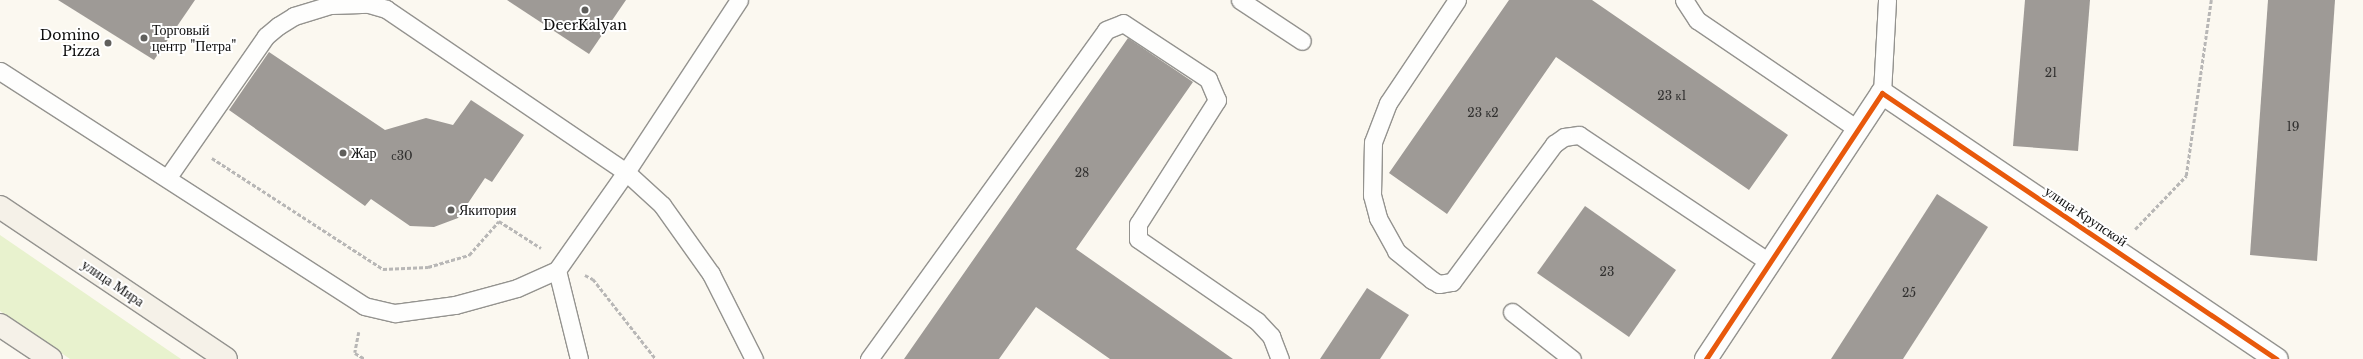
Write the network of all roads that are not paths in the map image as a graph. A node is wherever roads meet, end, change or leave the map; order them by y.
1 (739, 0) edge
2 (1240, 0) edge
3 (1457, 0) edge
4 (1684, 0) edge
5 (1888, 0) edge
6 (1302, 41) dead end
7 (0, 71) edge
8 (1882, 93) junction
9 (1859, 130) junction
10 (626, 172) junction
11 (168, 177) junction
12 (0, 207) edge
13 (1770, 263) junction
14 (560, 266) junction
15 (1512, 312) dead end
16 (0, 325) edge
17 (51, 359) edge
18 (226, 359) edge
19 (579, 359) edge
20 (754, 359) edge
21 (869, 359) edge
22 (1280, 359) edge
23 (1572, 359) edge
24 (1706, 359) edge
25 (2277, 359) edge

1 - 10 lane
2 - 6 lane
3 - 13 lane
4 - 9 lane
5 - 8 lane
7 - 11 lane
8 - 9 street
8 - 25 street, улица Крупской
9 - 13 street
10 - 11 lane
10 - 14 lane
10 - 20 lane
11 - 14 lane
12 - 18 main road, улица Мира
13 - 24 street
14 - 19 lane
15 - 23 lane
16 - 17 main road
21 - 22 lane

